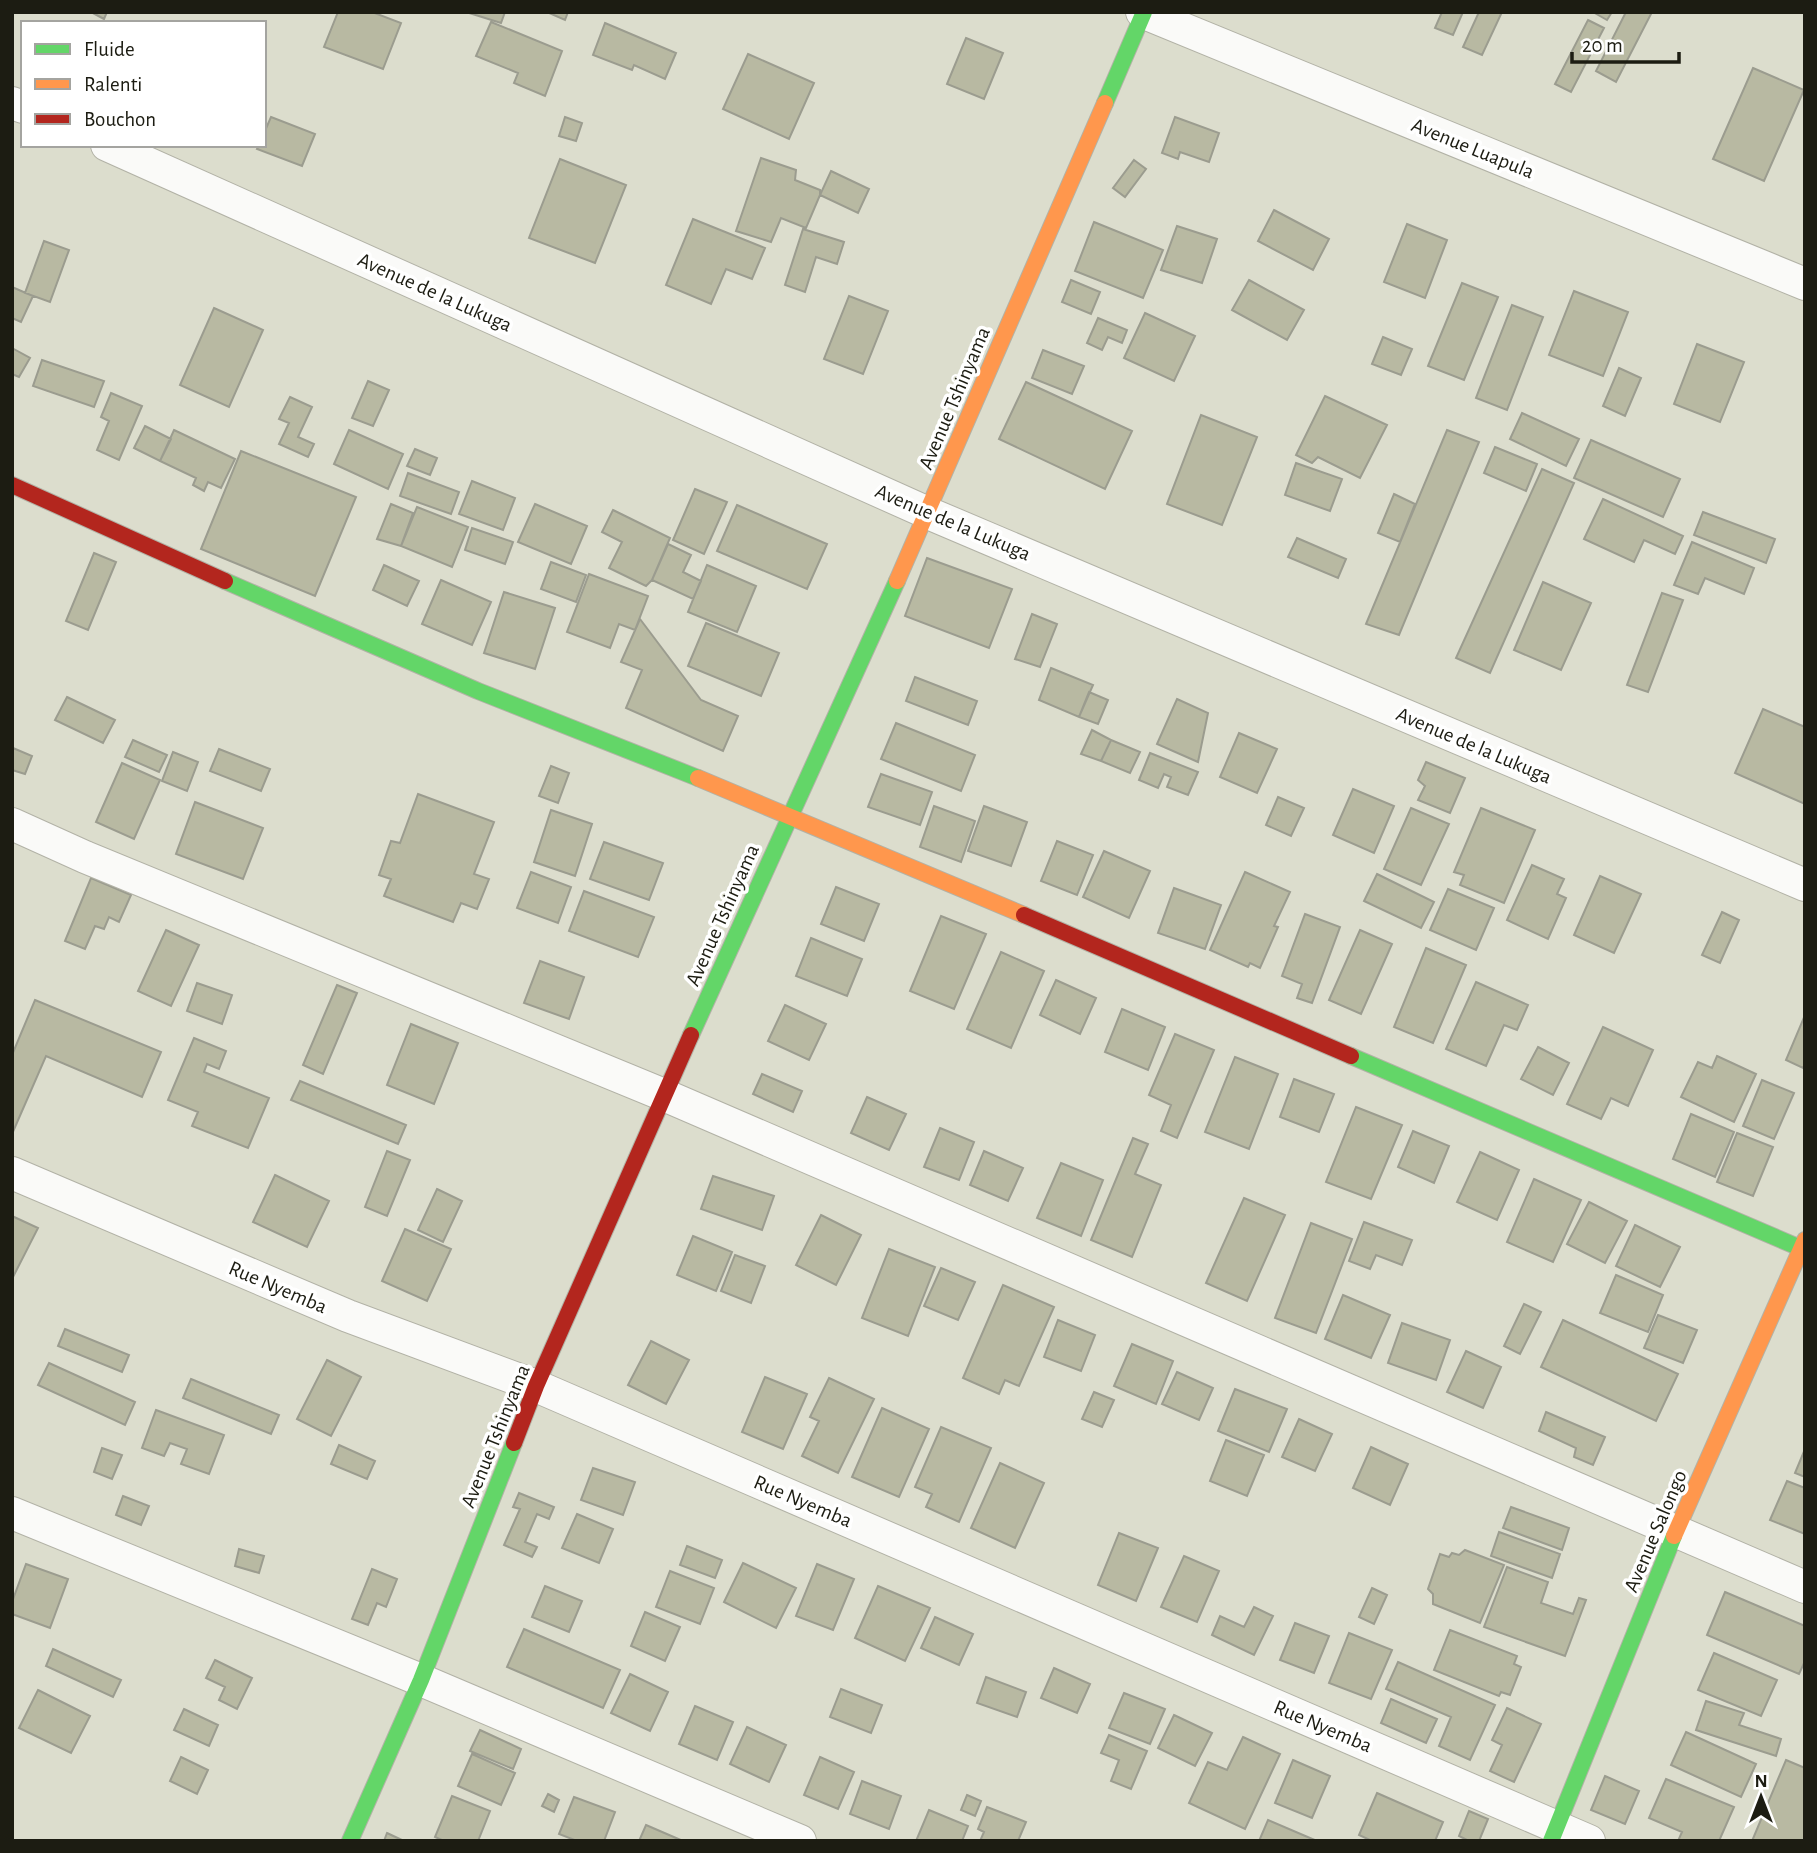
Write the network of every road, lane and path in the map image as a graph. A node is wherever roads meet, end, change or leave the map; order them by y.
1 (1143, 13) edge
2 (111, 147) edge
3 (1805, 284) edge
4 (12, 485) edge
5 (928, 513) junction
6 (789, 817) junction
7 (12, 824) edge
8 (1805, 885) edge
9 (664, 1095) junction
10 (12, 1174) edge
11 (1804, 1246) edge
12 (536, 1386) junction
13 (12, 1513) edge
14 (1676, 1532) junction
15 (1805, 1587) edge
16 (421, 1680) junction
17 (1554, 1834) edge
18 (350, 1841) edge
19 (800, 1841) edge
20 (1589, 1841) edge

1 - 3 street, Avenue Luapula
1 - 5 street, Avenue Tshinyama
2 - 5 street, Avenue de la Lukuga
4 - 6 street
5 - 6 street, Avenue Tshinyama
5 - 8 street, Avenue de la Lukuga
6 - 9 street, Avenue Tshinyama
6 - 11 street
7 - 9 street
9 - 12 street, Avenue Tshinyama
9 - 14 street
10 - 12 street, Rue Nyemba
11 - 14 street, Avenue Salongo
12 - 16 street, Avenue Tshinyama
12 - 17 street, Rue Nyemba
13 - 16 street
14 - 15 street
14 - 17 street, Avenue Salongo
16 - 18 street, Avenue Tshinyama
16 - 19 street
17 - 20 street, Rue Nyemba

